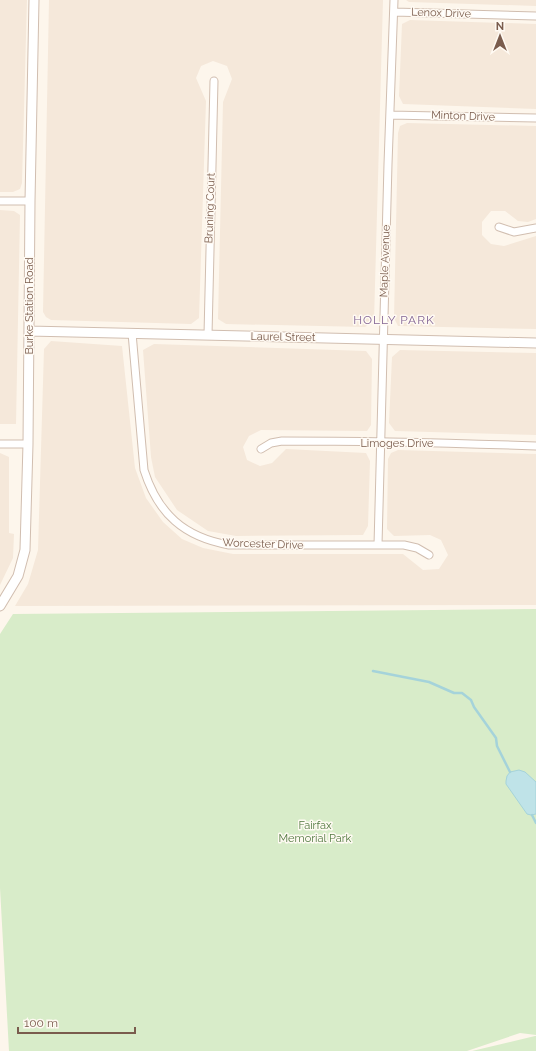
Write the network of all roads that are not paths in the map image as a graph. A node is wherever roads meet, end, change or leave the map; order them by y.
1 (34, 0) edge
2 (394, 0) edge
3 (394, 12) junction
4 (536, 16) edge
5 (214, 81) dead end
6 (390, 115) junction
7 (536, 118) edge
8 (0, 201) edge
9 (30, 201) junction
10 (499, 227) dead end
11 (536, 228) edge
12 (29, 331) junction
13 (208, 335) junction
14 (132, 336) junction
15 (383, 339) junction
16 (536, 343) edge
17 (380, 442) junction
18 (0, 444) edge
19 (28, 444) junction
20 (536, 446) edge
21 (261, 450) dead end
22 (378, 545) junction
23 (429, 555) dead end
24 (0, 606) edge

1 - 9 street, Burke Station Road
2 - 3 street, Maple Avenue
3 - 4 street, Lenox Drive
3 - 6 street, Maple Avenue
5 - 13 street, Bruning Court
6 - 7 street, Minton Drive
6 - 15 street, Maple Avenue
8 - 9 street
9 - 12 street, Burke Station Road
10 - 11 street
12 - 14 street, Laurel Street
12 - 19 street, Burke Station Road
13 - 14 street, Laurel Street
13 - 15 street, Laurel Street
14 - 22 street, Worcester Drive
15 - 16 street, Laurel Street
15 - 17 street, Maple Avenue
17 - 20 street, Limoges Drive
17 - 21 street, Limoges Drive
17 - 22 street, Maple Avenue
18 - 19 street
19 - 24 street, Burke Station Road
22 - 23 street, Worcester Drive

